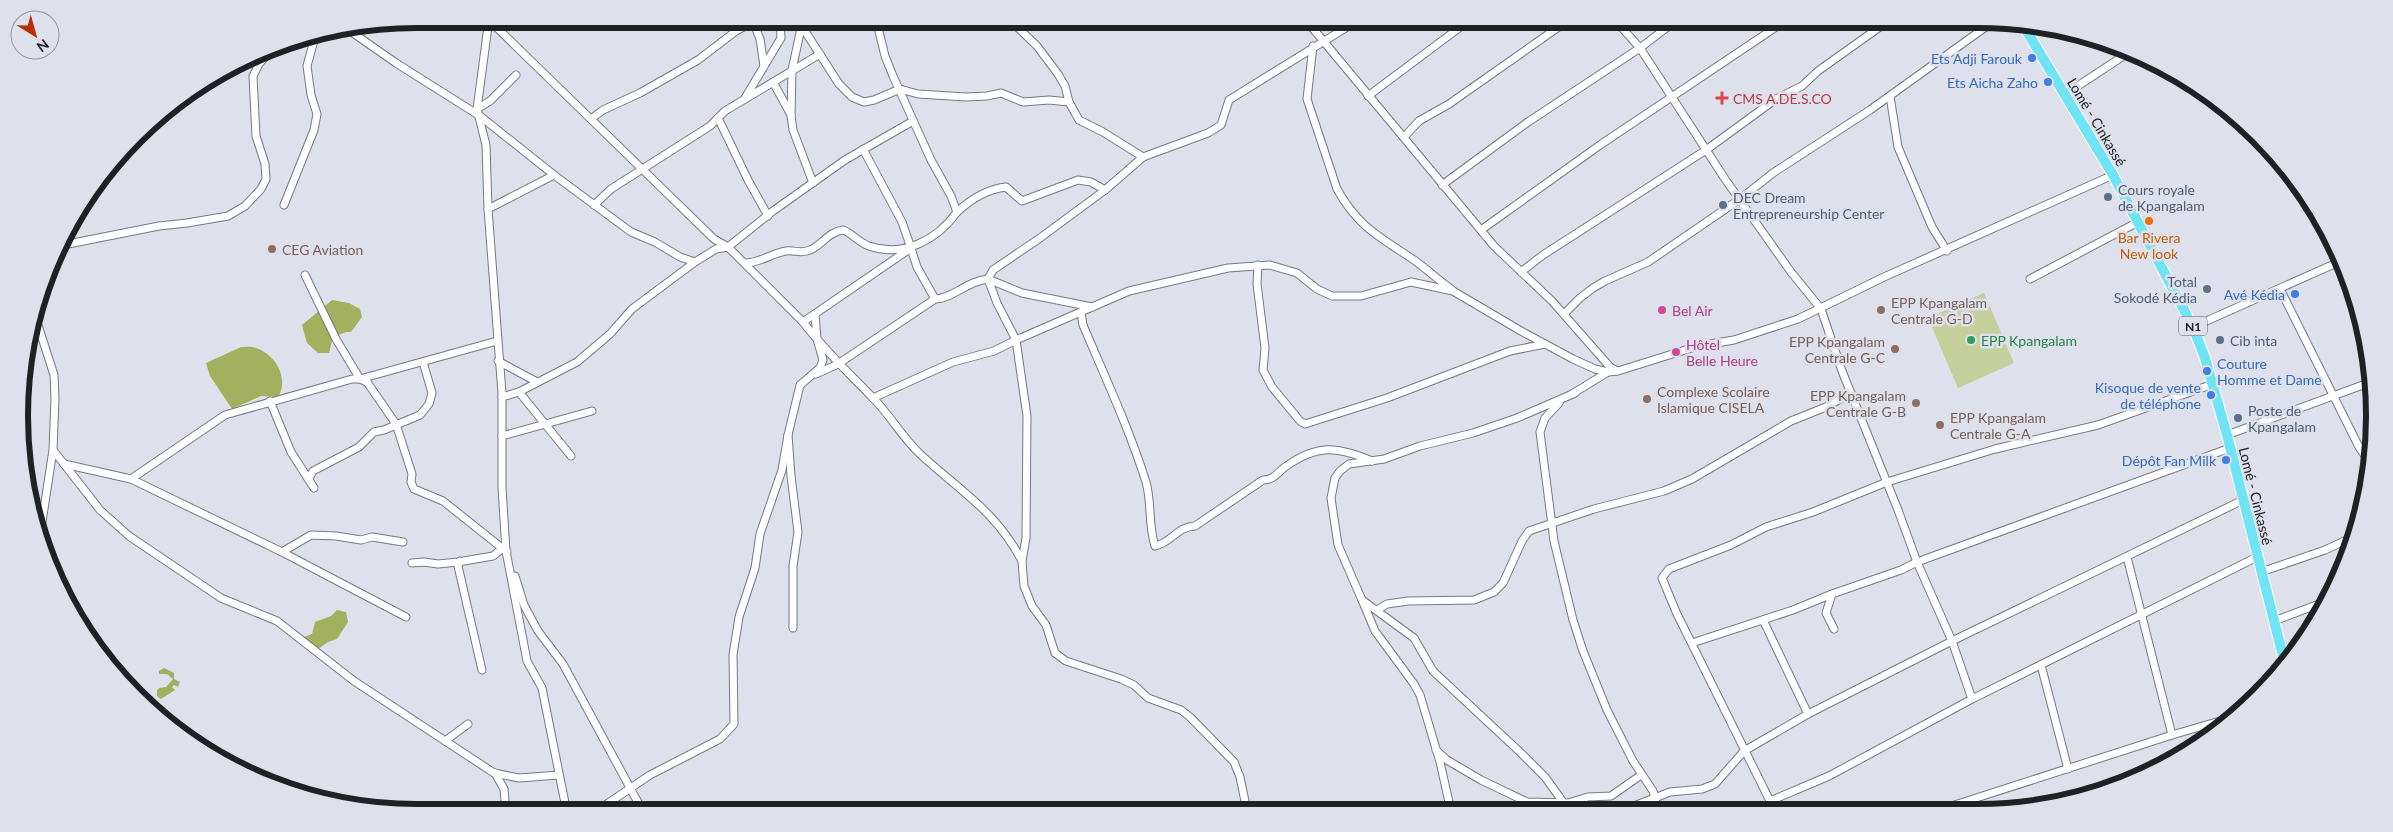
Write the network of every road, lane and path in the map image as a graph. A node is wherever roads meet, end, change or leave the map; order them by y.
1 (488, 28) edge
2 (498, 28) edge
3 (740, 28) edge
4 (755, 28) edge
5 (780, 28) edge
6 (803, 28) joint
7 (878, 28) edge
8 (1018, 28) edge
9 (1313, 28) edge
10 (1346, 28) edge
11 (1459, 28) edge
12 (1557, 28) edge
13 (1622, 28) edge
14 (1666, 28) edge
15 (1775, 28) edge
16 (1878, 28) edge
17 (1984, 28) edge
18 (2026, 31) edge
19 (353, 33) edge
20 (314, 41) edge
21 (1325, 42) junction
22 (1313, 46) junction
23 (1640, 48) junction
24 (820, 54) junction
25 (2124, 56) edge
26 (263, 59) edge
27 (764, 66) junction
28 (792, 70) junction
29 (516, 75) dead end
30 (773, 82) junction
31 (900, 89) junction
32 (2064, 95) junction
33 (1368, 96) junction
34 (1673, 96) junction
35 (1890, 96) junction
36 (744, 100) junction
37 (1069, 102) junction
38 (479, 113) junction
39 (792, 116) junction
40 (718, 118) junction
41 (591, 119) junction
42 (913, 120) junction
43 (1404, 137) junction
44 (863, 148) junction
45 (1706, 150) junction
46 (1143, 157) junction
47 (642, 169) junction
48 (554, 175) junction
49 (2113, 175) junction
50 (814, 183) junction
51 (1442, 186) junction
52 (1105, 190) junction
53 (1740, 199) junction
54 (284, 204) dead end
55 (594, 205) junction
56 (488, 209) junction
57 (957, 212) junction
58 (768, 216) junction
59 (2138, 222) junction
60 (1481, 230) junction
61 (68, 244) edge
62 (728, 247) junction
63 (911, 248) junction
64 (1946, 250) junction
65 (695, 262) junction
66 (745, 263) junction
67 (2335, 264) edge
68 (1258, 265) junction
69 (1521, 272) junction
70 (305, 275) dead end
71 (988, 279) junction
72 (2030, 279) dead end
73 (2280, 289) junction
74 (1453, 291) junction
75 (935, 299) junction
76 (1093, 307) junction
77 (1821, 309) junction
78 (1081, 312) junction
79 (815, 314) junction
80 (1564, 314) junction
81 (803, 322) junction
82 (38, 326) edge
83 (2193, 327) junction
84 (817, 339) junction
85 (1016, 340) junction
86 (497, 341) junction
87 (1545, 344) junction
88 (498, 361) junction
89 (423, 362) junction
90 (838, 364) junction
91 (1618, 371) junction
92 (1608, 372) junction
93 (360, 379) junction
94 (806, 379) junction
95 (537, 382) junction
96 (2213, 384) junction
97 (2364, 385) edge
98 (519, 392) junction
99 (1575, 393) junction
100 (1851, 393) junction
101 (2335, 396) junction
102 (502, 397) junction
103 (873, 398) junction
104 (270, 401) junction
105 (592, 411) dead end
106 (396, 424) junction
107 (545, 424) junction
108 (2227, 435) junction
109 (502, 436) junction
110 (788, 436) junction
111 (2230, 448) junction
112 (53, 450) junction
113 (2364, 454) edge
114 (571, 456) dead end
115 (1372, 461) junction
116 (64, 464) junction
117 (309, 478) junction
118 (131, 480) junction
119 (1887, 482) junction
120 (314, 488) dead end
121 (2243, 500) junction
122 (42, 521) edge
123 (1553, 522) junction
124 (2345, 541) edge
125 (403, 542) dead end
126 (505, 550) junction
127 (282, 552) junction
128 (2127, 557) junction
129 (2257, 557) junction
130 (460, 561) junction
131 (1022, 562) junction
132 (1917, 562) junction
133 (412, 563) dead end
134 (2261, 572) junction
135 (1832, 594) junction
136 (1362, 600) junction
137 (2316, 604) edge
138 (1377, 610) junction
139 (2141, 613) junction
140 (406, 617) dead end
141 (1763, 620) junction
142 (2274, 621) junction
143 (793, 628) dead end
144 (1834, 629) dead end
145 (1952, 641) junction
146 (1692, 643) junction
147 (2283, 656) edge
148 (2041, 665) junction
149 (482, 670) dead end
150 (1972, 700) junction
151 (1808, 714) junction
152 (2216, 722) edge
153 (468, 724) dead end
154 (2172, 735) junction
155 (445, 741) junction
156 (1435, 748) junction
157 (1744, 751) junction
158 (2068, 769) junction
159 (494, 773) junction
160 (559, 775) junction
161 (1641, 775) junction
162 (630, 790) junction
163 (1654, 798) junction
164 (1563, 802) junction
165 (505, 804) edge
166 (565, 804) edge
167 (606, 804) edge
168 (639, 804) edge
169 (1245, 804) edge
170 (1449, 804) edge
171 (1639, 804) edge
172 (1656, 804) edge
173 (1958, 804) edge

1 - 38 street
2 - 41 street
3 - 41 street
4 - 27 street
5 - 27 street
6 - 24 street
6 - 28 street
7 - 31 street
8 - 37 street
9 - 21 street
10 - 21 street
11 - 33 street
12 - 43 street
13 - 23 street
14 - 23 street
15 - 34 street
16 - 45 street
17 - 35 street
18 - 32 highway, Lomé - Cinkassé / N1
19 - 38 street
20 - 54 street
21 - 22 street
21 - 33 street
22 - 46 street
22 - 74 street
23 - 34 street
23 - 51 street
24 - 28 street
24 - 31 street
25 - 32 street
26 - 61 street
27 - 36 street
28 - 30 street
28 - 39 street
29 - 38 street
30 - 36 street
30 - 39 street
31 - 37 street
31 - 42 street
32 - 49 highway, Lomé - Cinkassé / N1
33 - 43 street
34 - 45 street
34 - 60 street
35 - 53 street
35 - 64 street
36 - 40 street
37 - 46 street
38 - 48 street
38 - 56 street
39 - 50 street
40 - 47 street
40 - 58 street
41 - 47 street
42 - 44 street
42 - 57 street
43 - 51 street
44 - 50 street
44 - 63 street
45 - 53 street
45 - 69 street
46 - 52 street
47 - 55 street
47 - 62 street
48 - 55 street
48 - 56 street
49 - 59 highway, Lomé - Cinkassé / N1
49 - 64 street
50 - 58 street
51 - 60 street
52 - 57 street
52 - 71 street
53 - 77 street
53 - 80 street
55 - 65 street
56 - 86 street
57 - 63 street
58 - 62 street
59 - 72 street
59 - 83 highway, Lomé - Cinkassé / N1
60 - 69 street
62 - 65 street
62 - 66 street
63 - 66 street
63 - 75 street
63 - 79 street
64 - 77 street
65 - 95 street
66 - 81 street
67 - 73 street
68 - 74 street
68 - 76 street
68 - 87 street
69 - 80 street
70 - 93 street
71 - 75 street
71 - 76 street
71 - 85 street
73 - 83 street
73 - 101 street
74 - 87 street
75 - 90 street
76 - 78 street
77 - 91 street
77 - 100 street
78 - 85 street
78 - 115 street
79 - 81 street
79 - 84 street
80 - 91 street
81 - 84 street
82 - 112 street
83 - 96 highway, Lomé - Cinkassé / N1
84 - 90 street
84 - 94 street
85 - 103 street
85 - 131 street
86 - 88 street
86 - 89 street
87 - 92 street
88 - 95 street
88 - 102 street
89 - 93 street
89 - 106 street
90 - 94 street
90 - 103 street
91 - 92 street
92 - 99 street
93 - 104 street
93 - 106 street
94 - 110 street
95 - 98 street
96 - 108 highway, Lomé - Cinkassé / N1
96 - 119 street
97 - 101 street
98 - 102 street
98 - 107 street
99 - 115 street
99 - 123 street
100 - 119 street
100 - 123 street
101 - 108 street
101 - 113 street
102 - 109 street
103 - 131 street
104 - 117 street
104 - 118 street
105 - 107 street
106 - 117 street
106 - 126 street
107 - 109 street
107 - 114 street
108 - 111 highway, Lomé - Cinkassé / N1
109 - 126 street
110 - 143 street
110 - 162 street
111 - 121 highway, Lomé - Cinkassé / N1
111 - 132 street
112 - 116 street
112 - 122 street
115 - 136 street
116 - 118 street
116 - 155 street
117 - 120 street
118 - 127 street
119 - 132 street
119 - 146 street
121 - 128 street
121 - 129 highway, Lomé - Cinkassé / N1
123 - 138 street
123 - 161 street
124 - 134 street
125 - 127 street
126 - 130 street
126 - 160 street
126 - 162 street
127 - 140 street
128 - 139 street
128 - 145 street
129 - 134 highway, Lomé - Cinkassé / N1
129 - 139 street
130 - 133 street
130 - 149 street
131 - 169 street
132 - 135 street
132 - 145 street
134 - 142 highway, Lomé - Cinkassé / N1
135 - 141 street
135 - 144 street
136 - 138 street
136 - 156 street
137 - 142 street
138 - 164 street
139 - 148 street
139 - 154 street
141 - 146 street
141 - 151 street
142 - 147 highway, Lomé - Cinkassé / N1
145 - 150 street
145 - 151 street
146 - 157 street
148 - 150 street
148 - 158 street
150 - 157 street
151 - 157 street
152 - 154 street
153 - 155 street
154 - 158 street
155 - 159 street
156 - 164 street
156 - 170 street
157 - 163 street
158 - 173 street
159 - 160 street
159 - 165 street
160 - 166 street
161 - 163 street
161 - 164 street
162 - 167 street
162 - 168 street
163 - 171 street
163 - 172 street

